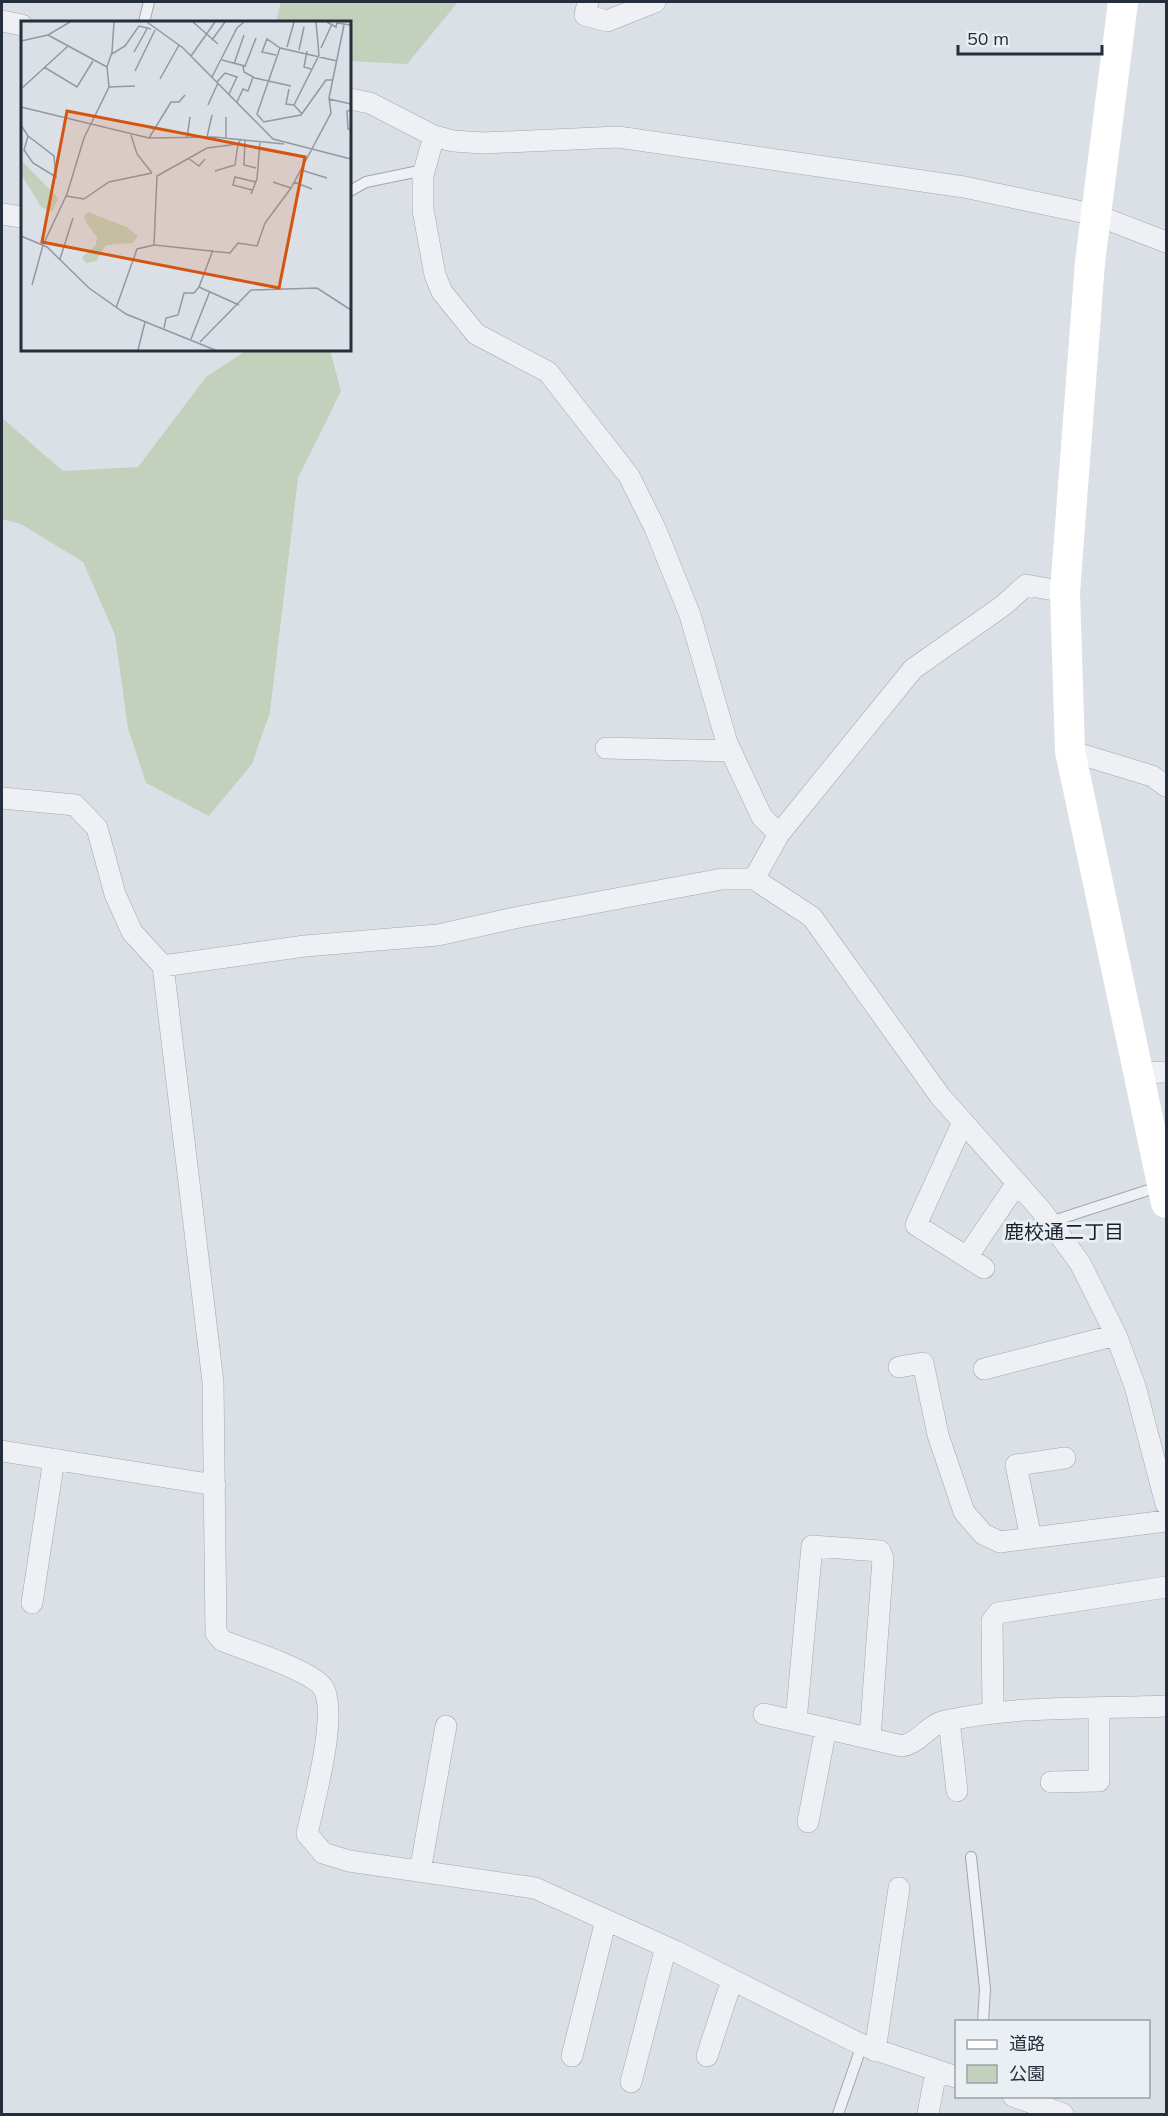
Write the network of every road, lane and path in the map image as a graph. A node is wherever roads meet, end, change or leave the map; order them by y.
1 (149, 2) edge
2 (588, 2) edge
3 (655, 2) edge
4 (1123, 2) edge
5 (2, 21) edge
6 (144, 21) edge
7 (21, 25) edge
8 (351, 99) edge
9 (434, 136) junction
10 (424, 170) junction
11 (351, 190) edge
12 (2, 214) edge
13 (1096, 215) junction
14 (21, 217) edge
15 (1167, 242) edge
16 (1065, 592) junction
17 (606, 748) dead end
18 (731, 751) junction
19 (1070, 751) junction
20 (1167, 786) edge
21 (2, 798) edge
22 (779, 834) junction
23 (754, 879) junction
24 (164, 966) junction
25 (1153, 1072) edge
26 (963, 1122) junction
27 (1017, 1183) junction
28 (1165, 1192) edge
29 (1050, 1222) junction
30 (1116, 1335) junction
31 (899, 1367) dead end
32 (984, 1369) dead end
33 (2, 1451) edge
34 (1065, 1458) dead end
35 (54, 1459) junction
36 (215, 1485) junction
37 (1167, 1504) edge
38 (1167, 1521) edge
39 (1031, 1538) junction
40 (1167, 1587) edge
41 (32, 1603) dead end
42 (1167, 1706) edge
43 (1099, 1709) junction
44 (993, 1713) junction
45 (764, 1714) dead end
46 (949, 1720) junction
47 (796, 1721) junction
48 (446, 1726) dead end
49 (826, 1728) junction
50 (870, 1738) junction
51 (1051, 1782) dead end
52 (957, 1791) dead end
53 (808, 1822) dead end
54 (972, 1857) dead end
55 (420, 1871) junction
56 (899, 1888) dead end
57 (606, 1920) junction
58 (666, 1947) junction
59 (732, 1980) junction
60 (983, 2020) edge
61 (869, 2048) junction
62 (572, 2056) dead end
63 (707, 2056) dead end
64 (936, 2071) junction
65 (955, 2076) edge
66 (632, 2082) dead end
67 (1016, 2098) edge
68 (1056, 2113) edge
69 (838, 2115) edge
70 (928, 2115) edge

1 - 6 lane
2 - 3 street
4 - 13 street
5 - 7 street
8 - 9 street
9 - 10 street
9 - 13 street
10 - 11 lane
10 - 18 street
12 - 14 street
13 - 15 street
13 - 16 street
16 - 19 street
16 - 22 street
17 - 18 street
18 - 22 street
19 - 20 street
19 - 25 street
21 - 24 street
22 - 23 street
23 - 24 street
23 - 26 street
24 - 36 street
25 - 28 street
26 - 27 street
26 - 27 street
27 - 29 street
28 - 29 lane
29 - 30 street
30 - 32 street
30 - 37 street
31 - 39 street
33 - 35 street
34 - 39 street
35 - 36 street
35 - 41 street
36 - 55 street
38 - 39 street
40 - 44 street
42 - 43 street
43 - 44 street
43 - 51 street
44 - 46 street
45 - 47 street
46 - 50 street
46 - 52 street
47 - 49 street
47 - 50 street
48 - 55 street
49 - 50 street
49 - 53 street
54 - 60 lane
55 - 57 street
56 - 61 street
57 - 58 street
57 - 62 street
58 - 59 street
58 - 66 street
59 - 61 street
59 - 63 street
61 - 64 street
61 - 69 lane
64 - 65 street
64 - 70 street
67 - 68 street

